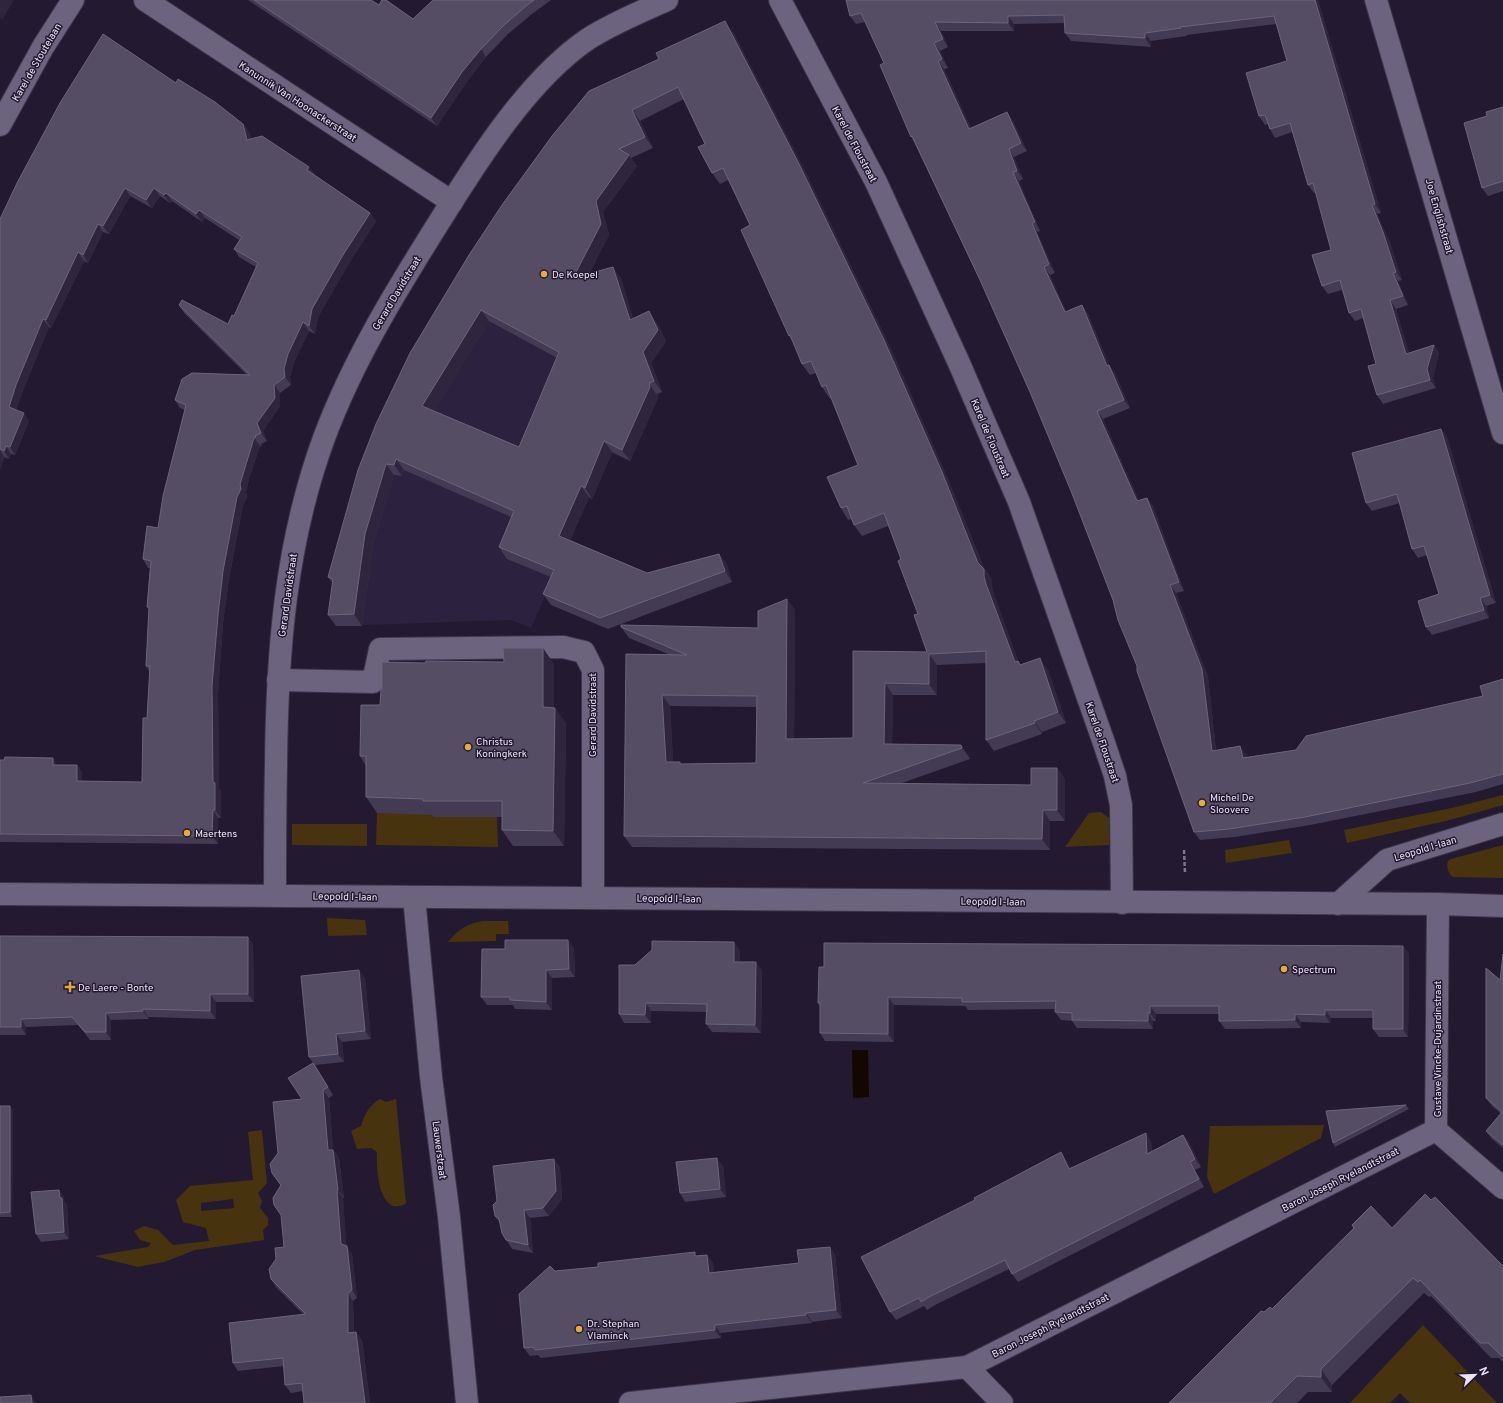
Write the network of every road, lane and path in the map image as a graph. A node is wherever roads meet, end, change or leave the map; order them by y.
1 (73, 0) edge
2 (145, 0) edge
3 (667, 0) edge
4 (780, 0) edge
5 (1376, 0) edge
6 (0, 124) edge
7 (452, 202) junction
8 (1503, 433) edge
9 (278, 680) junction
10 (1503, 824) edge
11 (1184, 850) dead end
12 (1185, 879) dead end
13 (0, 894) edge
14 (275, 895) junction
15 (414, 897) junction
16 (592, 898) junction
17 (1122, 903) junction
18 (1338, 904) junction
19 (1438, 904) junction
20 (1503, 906) edge
21 (1436, 1130) junction
22 (1503, 1188) edge
23 (967, 1367) junction
24 (467, 1403) edge
25 (630, 1403) edge
26 (1002, 1403) edge

1 - 6 street, Karel de Stoutelaan
2 - 7 street, Kanunnik Van Hoonackerstraat
3 - 7 street, Gerard Davidstraat
4 - 17 street, Karel de Floustraat
5 - 8 street, Joe Englishstraat
7 - 9 street, Gerard Davidstraat
9 - 14 street, Gerard Davidstraat
9 - 16 street, Gerard Davidstraat
10 - 18 street, Leopold I-laan
11 - 12 path
13 - 14 street, Leopold I-laan
14 - 15 street, Leopold I-laan
15 - 16 street, Leopold I-laan
15 - 24 street, Lauwerstraat
16 - 17 street, Leopold I-laan
17 - 18 street, Leopold I-laan
18 - 19 street, Leopold I-laan
19 - 20 street, Leopold I-laan
19 - 21 street, Gustave Vincke-Dujardinstraat
21 - 22 street, Gustave Vincke-Dujardinstraat
21 - 23 street, Baron Joseph Ryelandtstraat
23 - 25 street, Baron Joseph Ryelandtstraat
23 - 26 street

